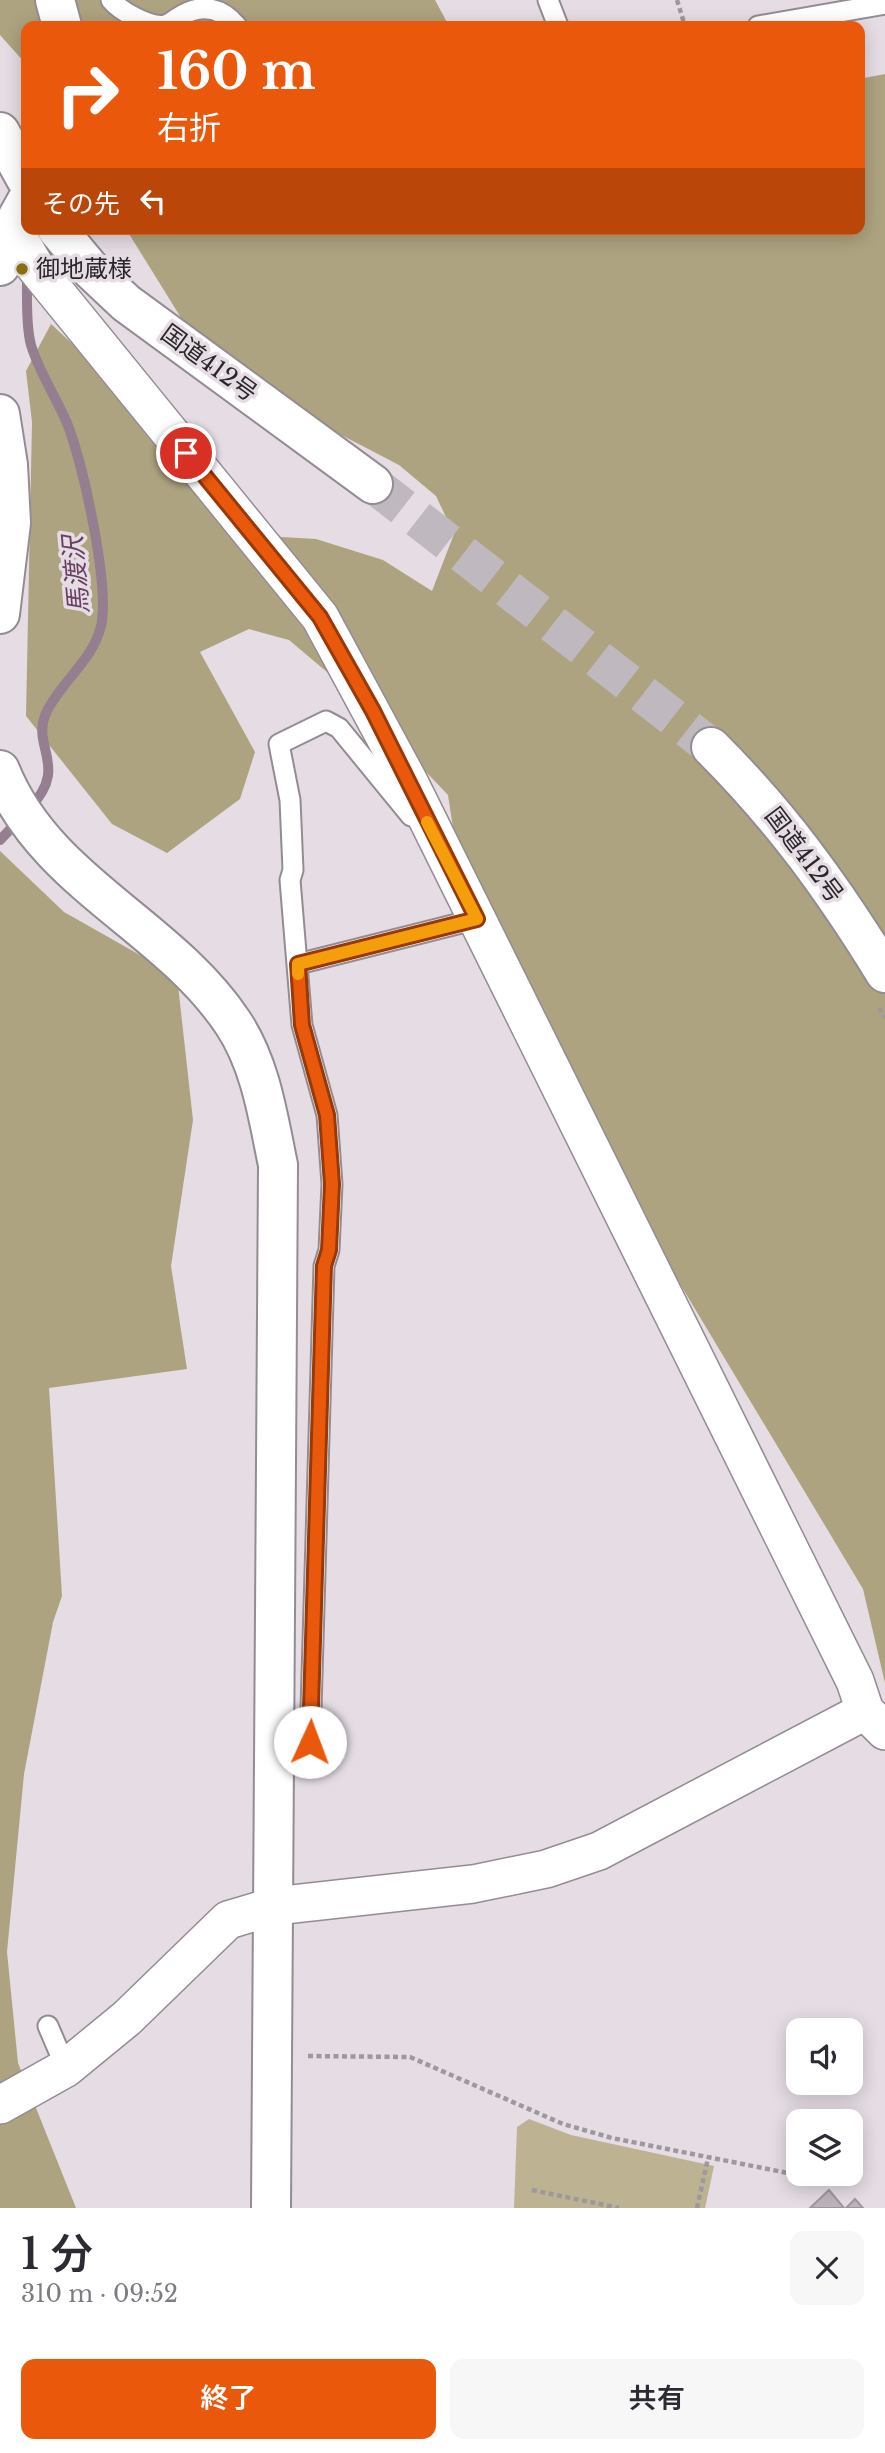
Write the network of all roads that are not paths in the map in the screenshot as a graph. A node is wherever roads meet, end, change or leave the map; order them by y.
1 (55, 0) edge
2 (111, 0) edge
3 (548, 0) edge
4 (885, 4) edge
5 (61, 21) edge
6 (148, 21) edge
7 (173, 21) edge
8 (230, 21) edge
9 (556, 21) edge
10 (787, 21) edge
11 (0, 132) edge
12 (21, 170) edge
13 (20, 215) edge
14 (26, 235) edge
15 (62, 235) edge
16 (0, 266) edge
17 (0, 414) edge
18 (373, 484) tunnel mouth
19 (0, 614) edge
20 (711, 747) tunnel mouth
21 (0, 770) edge
22 (422, 811) junction
23 (477, 919) junction
24 (298, 964) junction
25 (885, 973) edge
26 (875, 1721) edge
27 (276, 1744) junction
28 (275, 1906) junction
29 (48, 2026) dead end
30 (66, 2068) junction
31 (0, 2105) edge
32 (271, 2208) edge

1 - 5 main road
2 - 6 lane
3 - 9 lane
4 - 10 lane
7 - 8 lane
11 - 12 main road
13 - 16 main road
14 - 22 street
15 - 18 main road, 国道412号
17 - 19 main road
20 - 25 main road, 国道412号
21 - 27 main road
22 - 23 street
22 - 24 lane
23 - 24 lane
23 - 26 street
24 - 27 lane
26 - 28 street
27 - 28 main road
28 - 30 street
28 - 32 main road
29 - 30 lane
30 - 31 street

